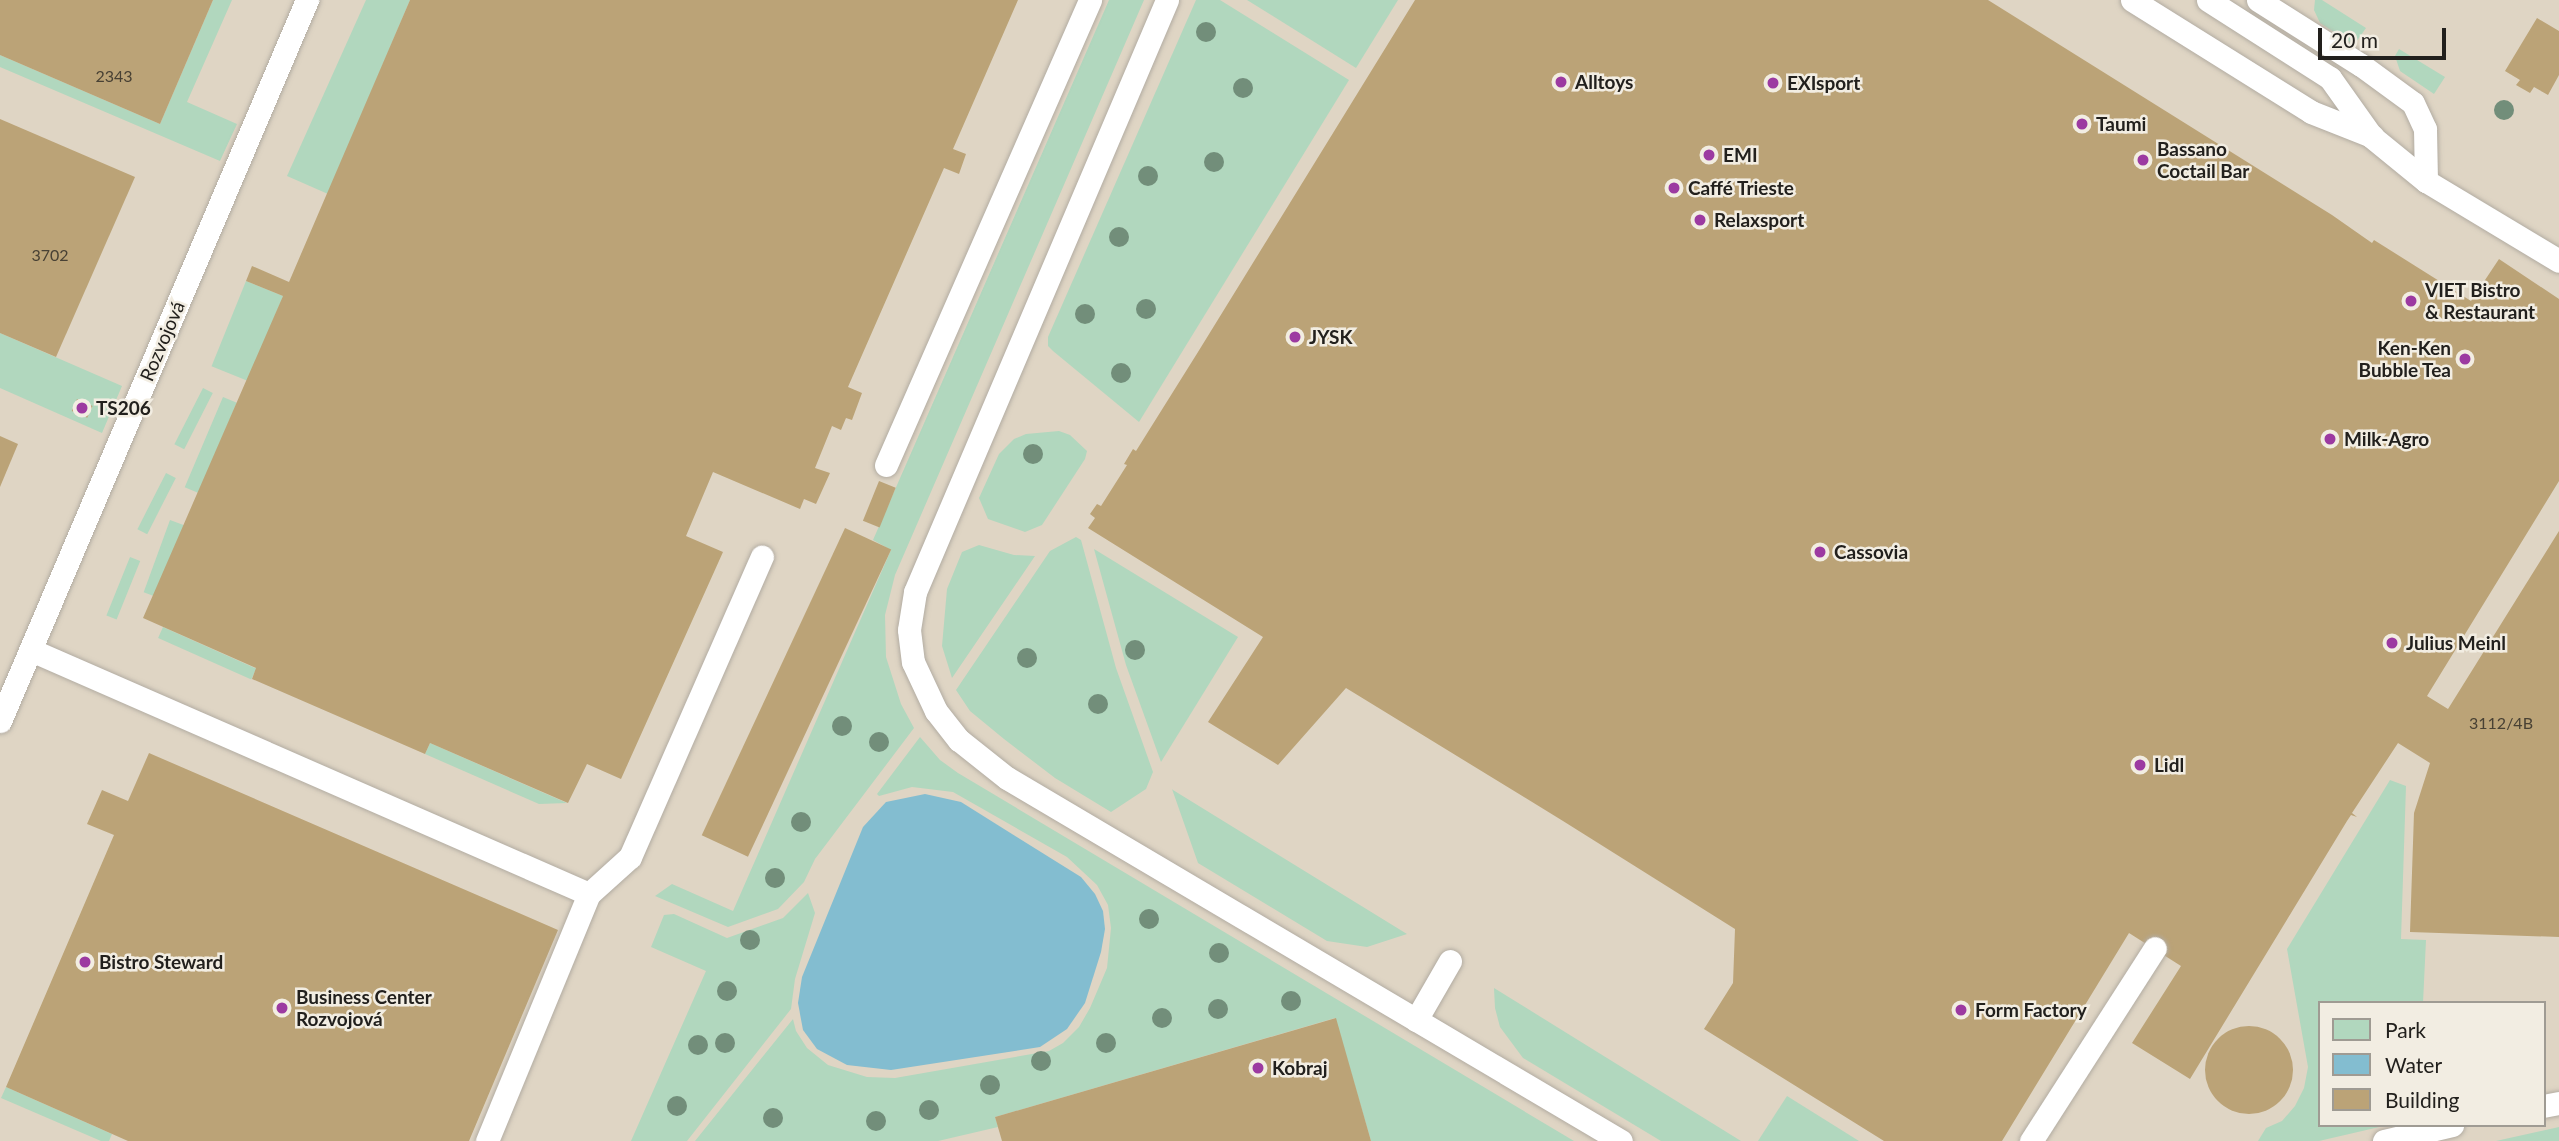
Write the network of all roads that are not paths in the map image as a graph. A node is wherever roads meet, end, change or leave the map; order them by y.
1 (307, 0) edge
2 (1090, 0) edge
3 (1167, 0) edge
4 (2132, 0) edge
5 (2208, 0) edge
6 (2258, 0) edge
7 (2372, 136) junction
8 (2427, 181) junction
9 (2559, 261) edge
10 (886, 465) dead end
11 (762, 556) dead end
12 (31, 650) junction
13 (0, 721) edge
14 (589, 894) junction
15 (2155, 948) dead end
16 (1450, 961) dead end
17 (1416, 1020) junction
18 (2444, 1127) edge
19 (487, 1141) edge
20 (1620, 1141) edge
21 (2031, 1141) edge
22 (2385, 1141) edge

1 - 12 lane, Rozvojová
2 - 10 lane
3 - 17 lane
4 - 7 lane
5 - 7 lane
6 - 8 lane
7 - 8 lane
8 - 9 lane
11 - 14 lane
12 - 13 lane, Rozvojová
12 - 14 lane
14 - 19 lane
15 - 21 lane
16 - 17 lane
17 - 20 lane
18 - 22 lane

